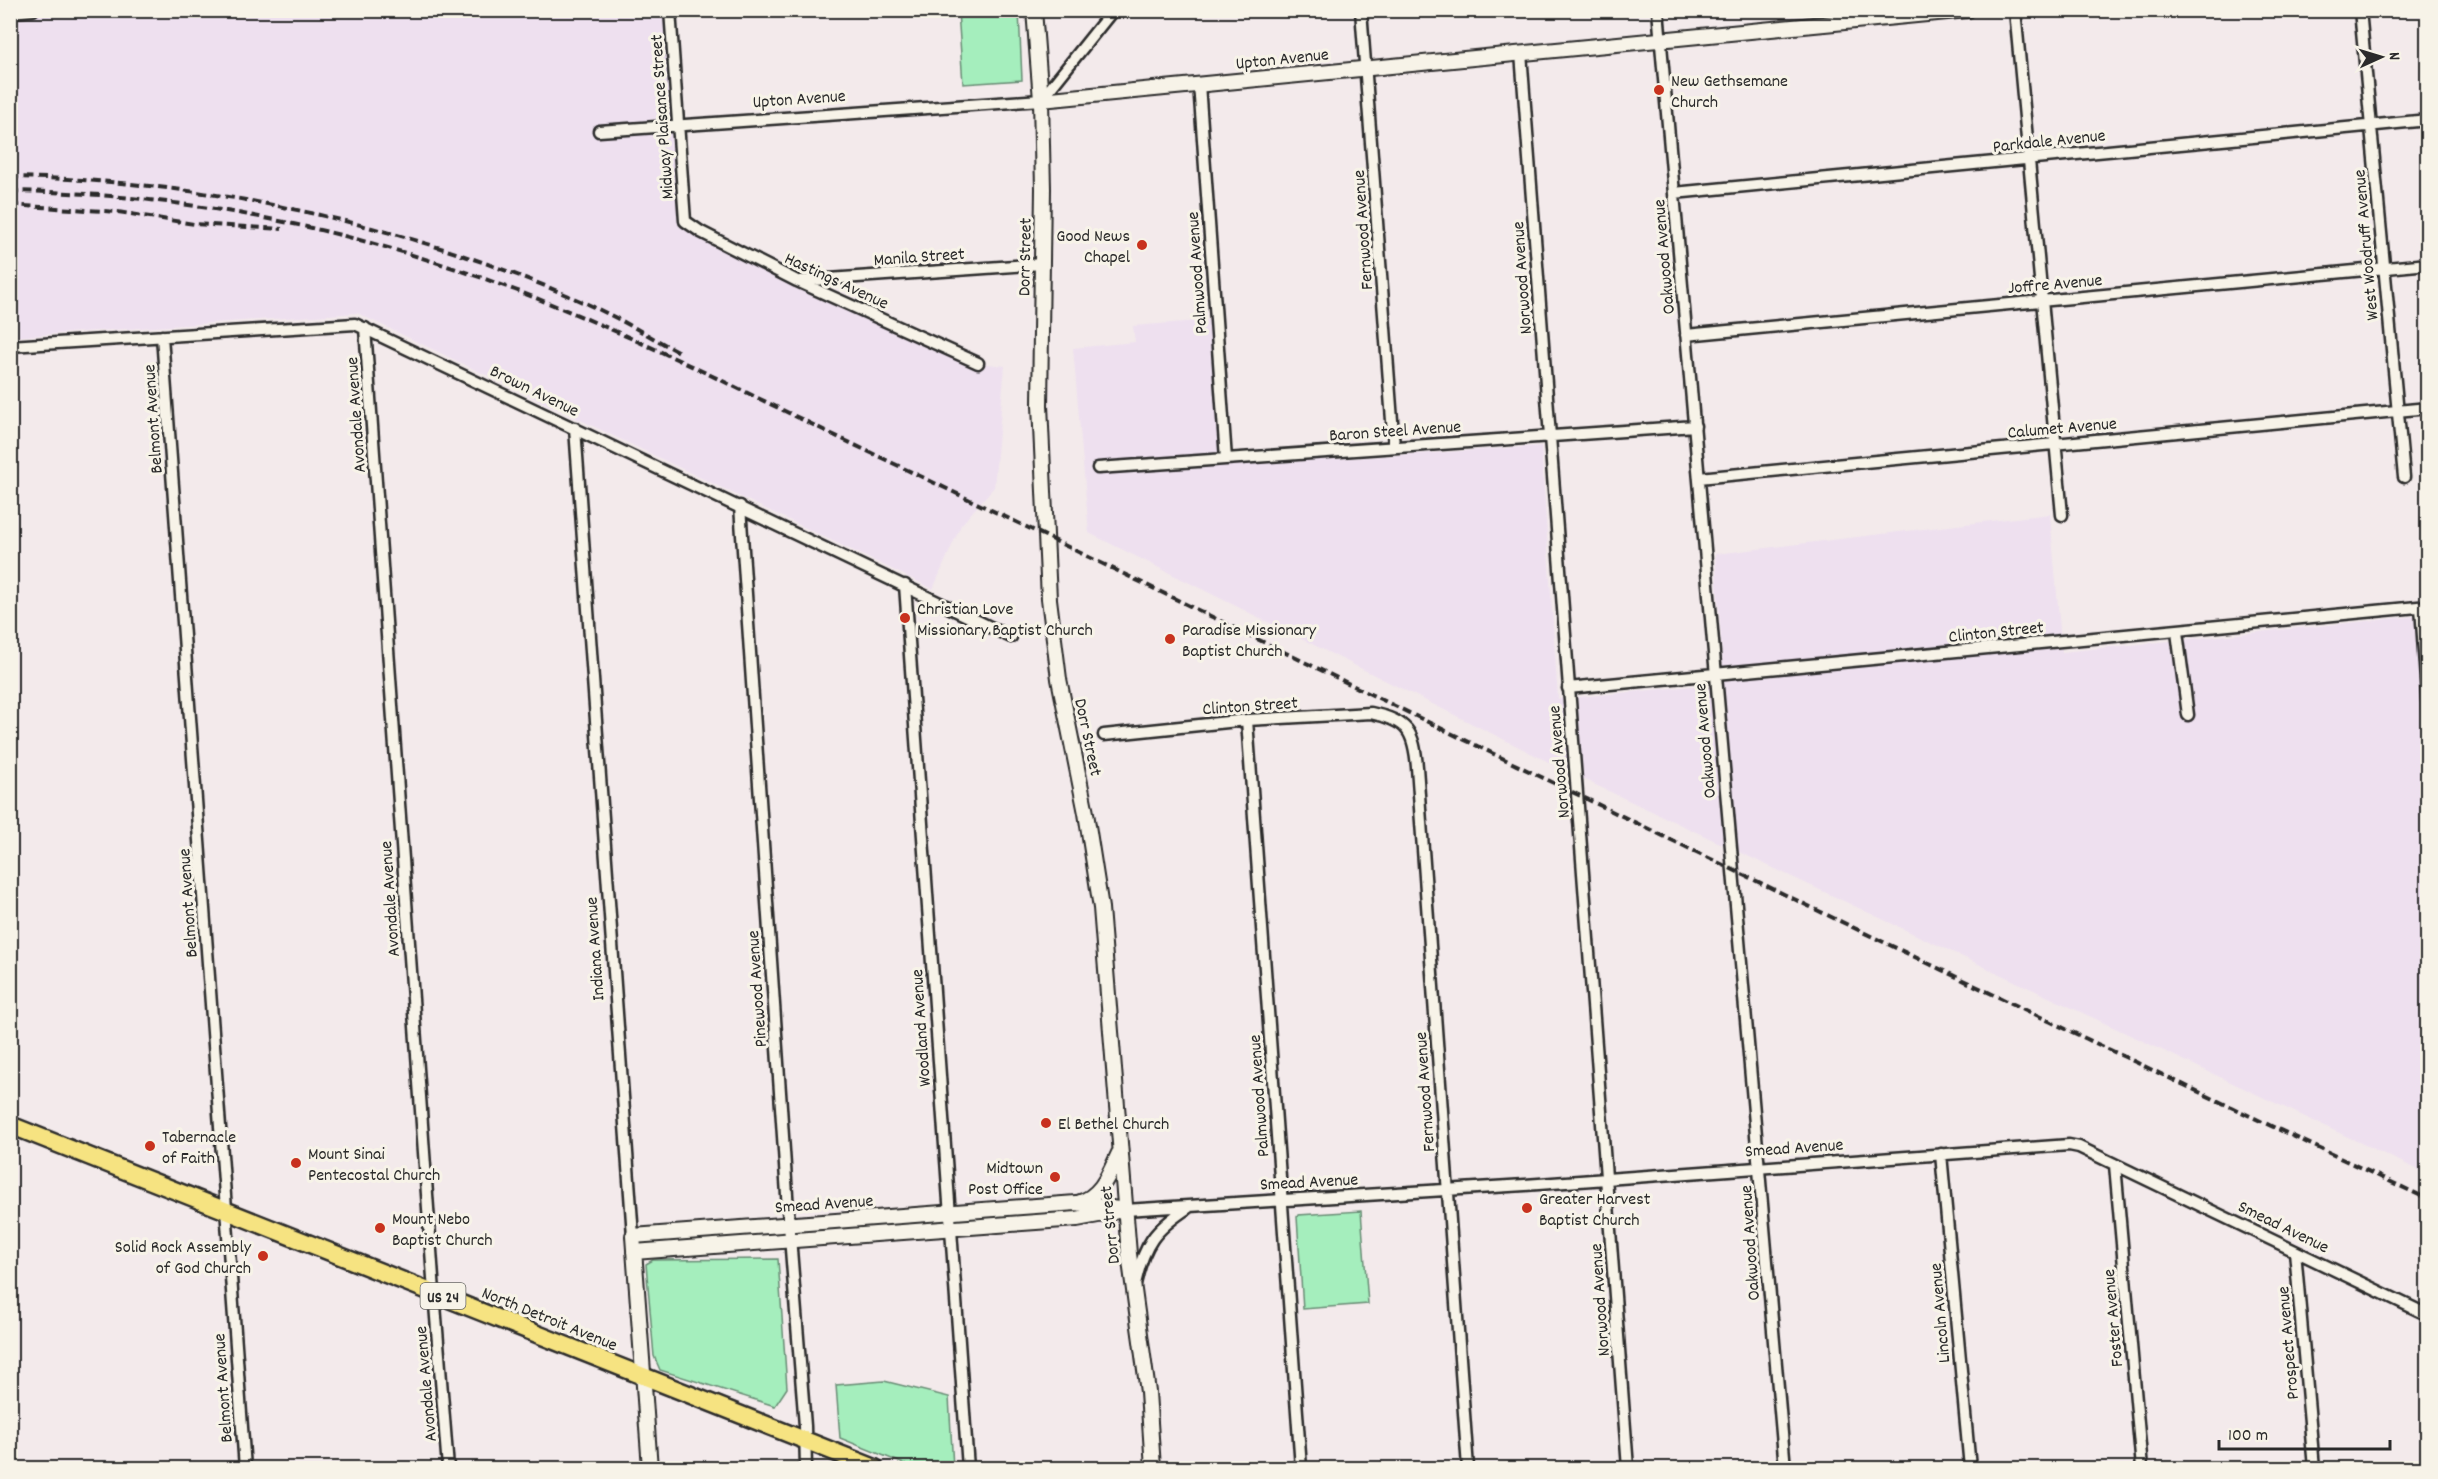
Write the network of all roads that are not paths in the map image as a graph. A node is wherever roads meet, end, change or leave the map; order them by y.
1 (33, 10) edge
2 (670, 10) edge
3 (1035, 10) edge
4 (1113, 10) edge
5 (1360, 10) edge
6 (1658, 10) edge
7 (1968, 10) edge
8 (2015, 10) edge
9 (2360, 10) edge
10 (10, 12) edge
11 (1660, 40) junction
12 (1521, 53) junction
13 (1367, 68) junction
14 (1199, 84) junction
15 (1041, 100) junction
16 (2427, 120) edge
17 (678, 124) junction
18 (2371, 126) junction
19 (599, 131) dead end
20 (2029, 159) junction
21 (1674, 193) junction
22 (685, 221) joint
23 (1042, 264) junction
24 (2427, 264) edge
25 (2384, 269) junction
26 (797, 281) junction
27 (2043, 300) junction
28 (365, 328) junction
29 (1686, 335) junction
30 (162, 336) junction
31 (10, 346) edge
32 (978, 363) dead end
33 (2427, 408) edge
34 (2397, 411) junction
35 (1695, 426) junction
36 (574, 428) junction
37 (1549, 436) junction
38 (2056, 444) junction
39 (1394, 447) junction
40 (1226, 459) junction
41 (1098, 468) dead end
42 (2404, 477) dead end
43 (1699, 478) junction
44 (740, 506) junction
45 (2062, 515) dead end
46 (905, 585) junction
47 (2424, 607) edge
48 (2177, 632) junction
49 (1011, 637) dead end
50 (1715, 676) junction
51 (1568, 688) junction
52 (2427, 711) edge
53 (2188, 715) dead end
54 (1247, 720) junction
55 (1396, 722) joint
56 (1104, 735) dead end
57 (10, 1125) edge
58 (1120, 1151) junction
59 (1941, 1155) junction
60 (2115, 1165) junction
61 (1760, 1168) junction
62 (1608, 1179) junction
63 (1448, 1190) junction
64 (1282, 1201) junction
65 (1076, 1203) junction
66 (1191, 1206) junction
67 (226, 1210) junction
68 (1125, 1210) junction
69 (950, 1213) junction
70 (789, 1224) junction
71 (951, 1228) junction
72 (633, 1236) junction
73 (791, 1240) junction
74 (2295, 1251) junction
75 (634, 1252) junction
76 (1134, 1288) junction
77 (434, 1292) junction
78 (2427, 1314) edge
79 (644, 1377) junction
80 (804, 1441) junction
81 (245, 1468) edge
82 (448, 1468) edge
83 (650, 1468) edge
84 (806, 1468) edge
85 (875, 1468) edge
86 (969, 1468) edge
87 (1153, 1468) edge
88 (1301, 1468) edge
89 (1468, 1468) edge
90 (1628, 1468) edge
91 (1785, 1468) edge
92 (1970, 1468) edge
93 (2142, 1468) edge
94 (2314, 1468) edge

1 - 10 street
2 - 17 street, Midway Plaisance Street
3 - 15 street, Dorr Street
4 - 15 street
5 - 13 street, Fernwood Avenue
6 - 11 street, Oakwood Avenue
7 - 11 street, Upton Avenue
8 - 20 street
9 - 18 street, West Woodruff Avenue
11 - 12 street, Upton Avenue
11 - 21 street, Oakwood Avenue
12 - 13 street, Upton Avenue
12 - 37 street, Norwood Avenue
13 - 14 street, Upton Avenue
13 - 39 street, Fernwood Avenue
14 - 15 street, Upton Avenue
14 - 40 street, Palmwood Avenue
15 - 17 street, Upton Avenue
15 - 23 street, Dorr Street
16 - 18 street, Parkdale Avenue
17 - 19 street, Upton Avenue
17 - 22 street, Midway Plaisance Street
18 - 20 street, Parkdale Avenue
18 - 25 street, West Woodruff Avenue
20 - 21 street, Parkdale Avenue
20 - 27 street
21 - 29 street, Oakwood Avenue
22 - 26 street, Hastings Avenue
23 - 26 street, Manila Street
23 - 58 street, Dorr Street
24 - 25 street, Joffre Avenue
25 - 27 street, Joffre Avenue
25 - 34 street, West Woodruff Avenue
26 - 32 street, Hastings Avenue
27 - 29 street, Joffre Avenue
27 - 38 street
28 - 30 street, Brown Avenue
28 - 36 street, Brown Avenue
28 - 77 street, Avondale Avenue
29 - 35 street, Oakwood Avenue
30 - 31 street, Brown Avenue
30 - 67 street, Belmont Avenue
33 - 34 street, Calumet Avenue
34 - 38 street, Calumet Avenue
34 - 42 street, West Woodruff Avenue
35 - 37 street, Baron Steel Avenue
35 - 43 street, Oakwood Avenue
36 - 44 street, Brown Avenue
36 - 72 street, Indiana Avenue
37 - 39 street, Baron Steel Avenue
37 - 51 street, Norwood Avenue
38 - 43 street, Calumet Avenue
38 - 45 street
39 - 40 street, Baron Steel Avenue
40 - 41 street, Baron Steel Avenue
43 - 50 street, Oakwood Avenue
44 - 46 street, Brown Avenue
44 - 70 street, Pinewood Avenue
46 - 49 street, Brown Avenue
46 - 69 street, Woodland Avenue
47 - 48 street, Clinton Street
47 - 52 street
48 - 50 street, Clinton Street
48 - 53 street
50 - 51 street, Clinton Street
50 - 61 street, Oakwood Avenue
51 - 62 street, Norwood Avenue
54 - 55 street, Clinton Street
54 - 56 street, Clinton Street
54 - 64 street, Palmwood Avenue
55 - 63 street, Fernwood Avenue
57 - 67 main road, North Detroit Avenue / US 24
58 - 65 street
58 - 68 street, Dorr Street
59 - 60 street, Smead Avenue
59 - 61 street, Smead Avenue
59 - 92 street, Lincoln Avenue
60 - 74 street, Smead Avenue
60 - 93 street, Foster Avenue
61 - 62 street, Smead Avenue
61 - 91 street, Oakwood Avenue
62 - 63 street, Smead Avenue
62 - 90 street, Norwood Avenue
63 - 64 street, Smead Avenue
63 - 89 street, Fernwood Avenue
64 - 66 street, Smead Avenue
64 - 88 street, Palmwood Avenue
65 - 68 street, Smead Avenue
65 - 69 street, Smead Avenue
66 - 68 street, Smead Avenue
66 - 76 street
67 - 77 main road, North Detroit Avenue / US 24
67 - 81 street, Belmont Avenue
68 - 71 street, Smead Avenue
68 - 76 street, Dorr Street
69 - 70 street, Smead Avenue
69 - 71 street, Woodland Avenue
70 - 72 street, Smead Avenue
70 - 73 street, Pinewood Avenue
71 - 73 street, Smead Avenue
71 - 86 street, Woodland Avenue
72 - 75 street, Indiana Avenue
73 - 75 street, Smead Avenue
73 - 80 street, Pinewood Avenue
74 - 78 street, Smead Avenue
74 - 94 street, Prospect Avenue
75 - 79 street, Indiana Avenue
76 - 87 street, Dorr Street
77 - 79 main road, North Detroit Avenue / US 24
77 - 82 street, Avondale Avenue
79 - 80 main road, North Detroit Avenue / US 24
79 - 83 street, Indiana Avenue
80 - 84 street, Pinewood Avenue
80 - 85 main road, North Detroit Avenue / US 24

